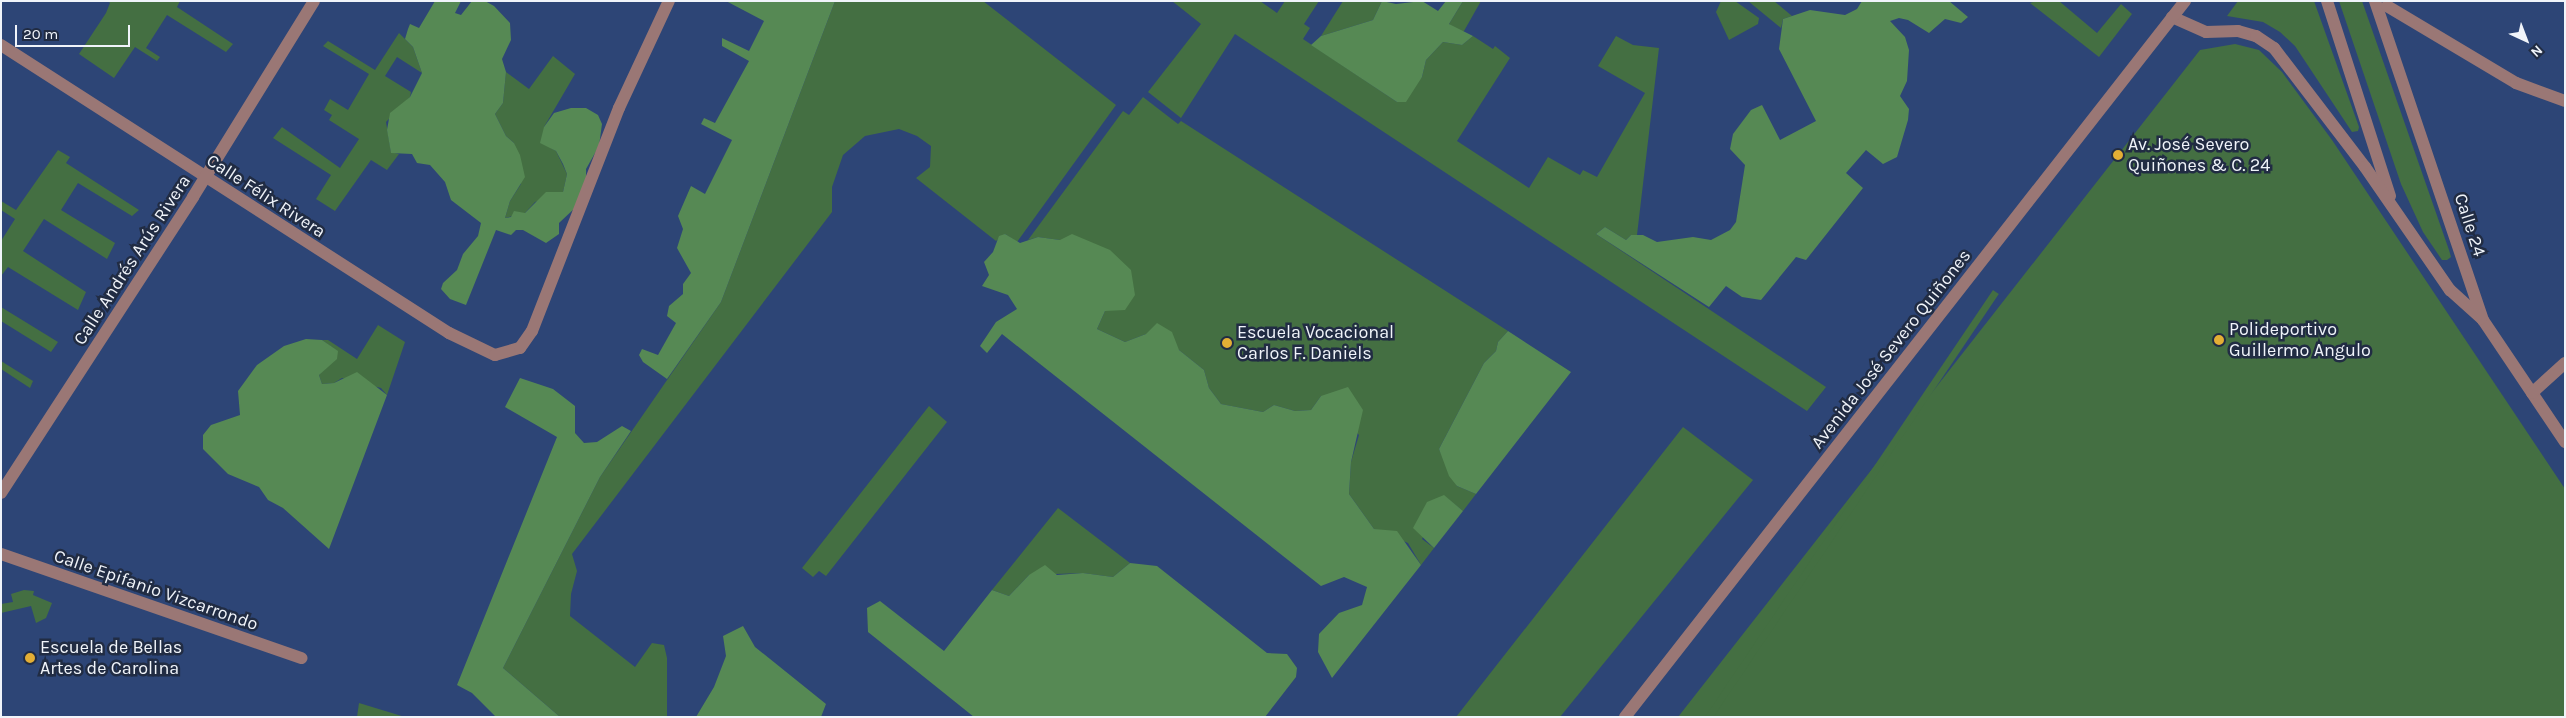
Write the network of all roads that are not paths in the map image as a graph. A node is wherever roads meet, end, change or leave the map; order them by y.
1 (314, 1) edge
2 (669, 1) edge
3 (2185, 1) edge
4 (2327, 1) edge
5 (2375, 1) edge
6 (2387, 6) dead end
7 (2172, 17) junction
8 (1, 45) edge
9 (2565, 100) edge
10 (205, 178) junction
11 (2393, 206) junction
12 (2483, 320) junction
13 (2565, 363) edge
14 (2532, 393) junction
15 (2565, 442) edge
16 (1, 493) edge
17 (1, 554) edge
18 (300, 658) dead end
19 (1625, 717) edge

1 - 10 street, Calle Andrés Arús Rivera
2 - 10 street, Calle Félix Rivera
3 - 7 street, Avenida José Severo Quiñones
4 - 11 street
5 - 12 street, Calle 24
6 - 9 street
7 - 11 street
7 - 19 street, Avenida José Severo Quiñones
8 - 10 street, Calle Félix Rivera
10 - 16 street, Calle Andrés Arús Rivera
11 - 12 street
12 - 14 street, Calle 24
13 - 14 street
14 - 15 street, Calle 24
17 - 18 street, Calle Epifanio Vizcarrondo

